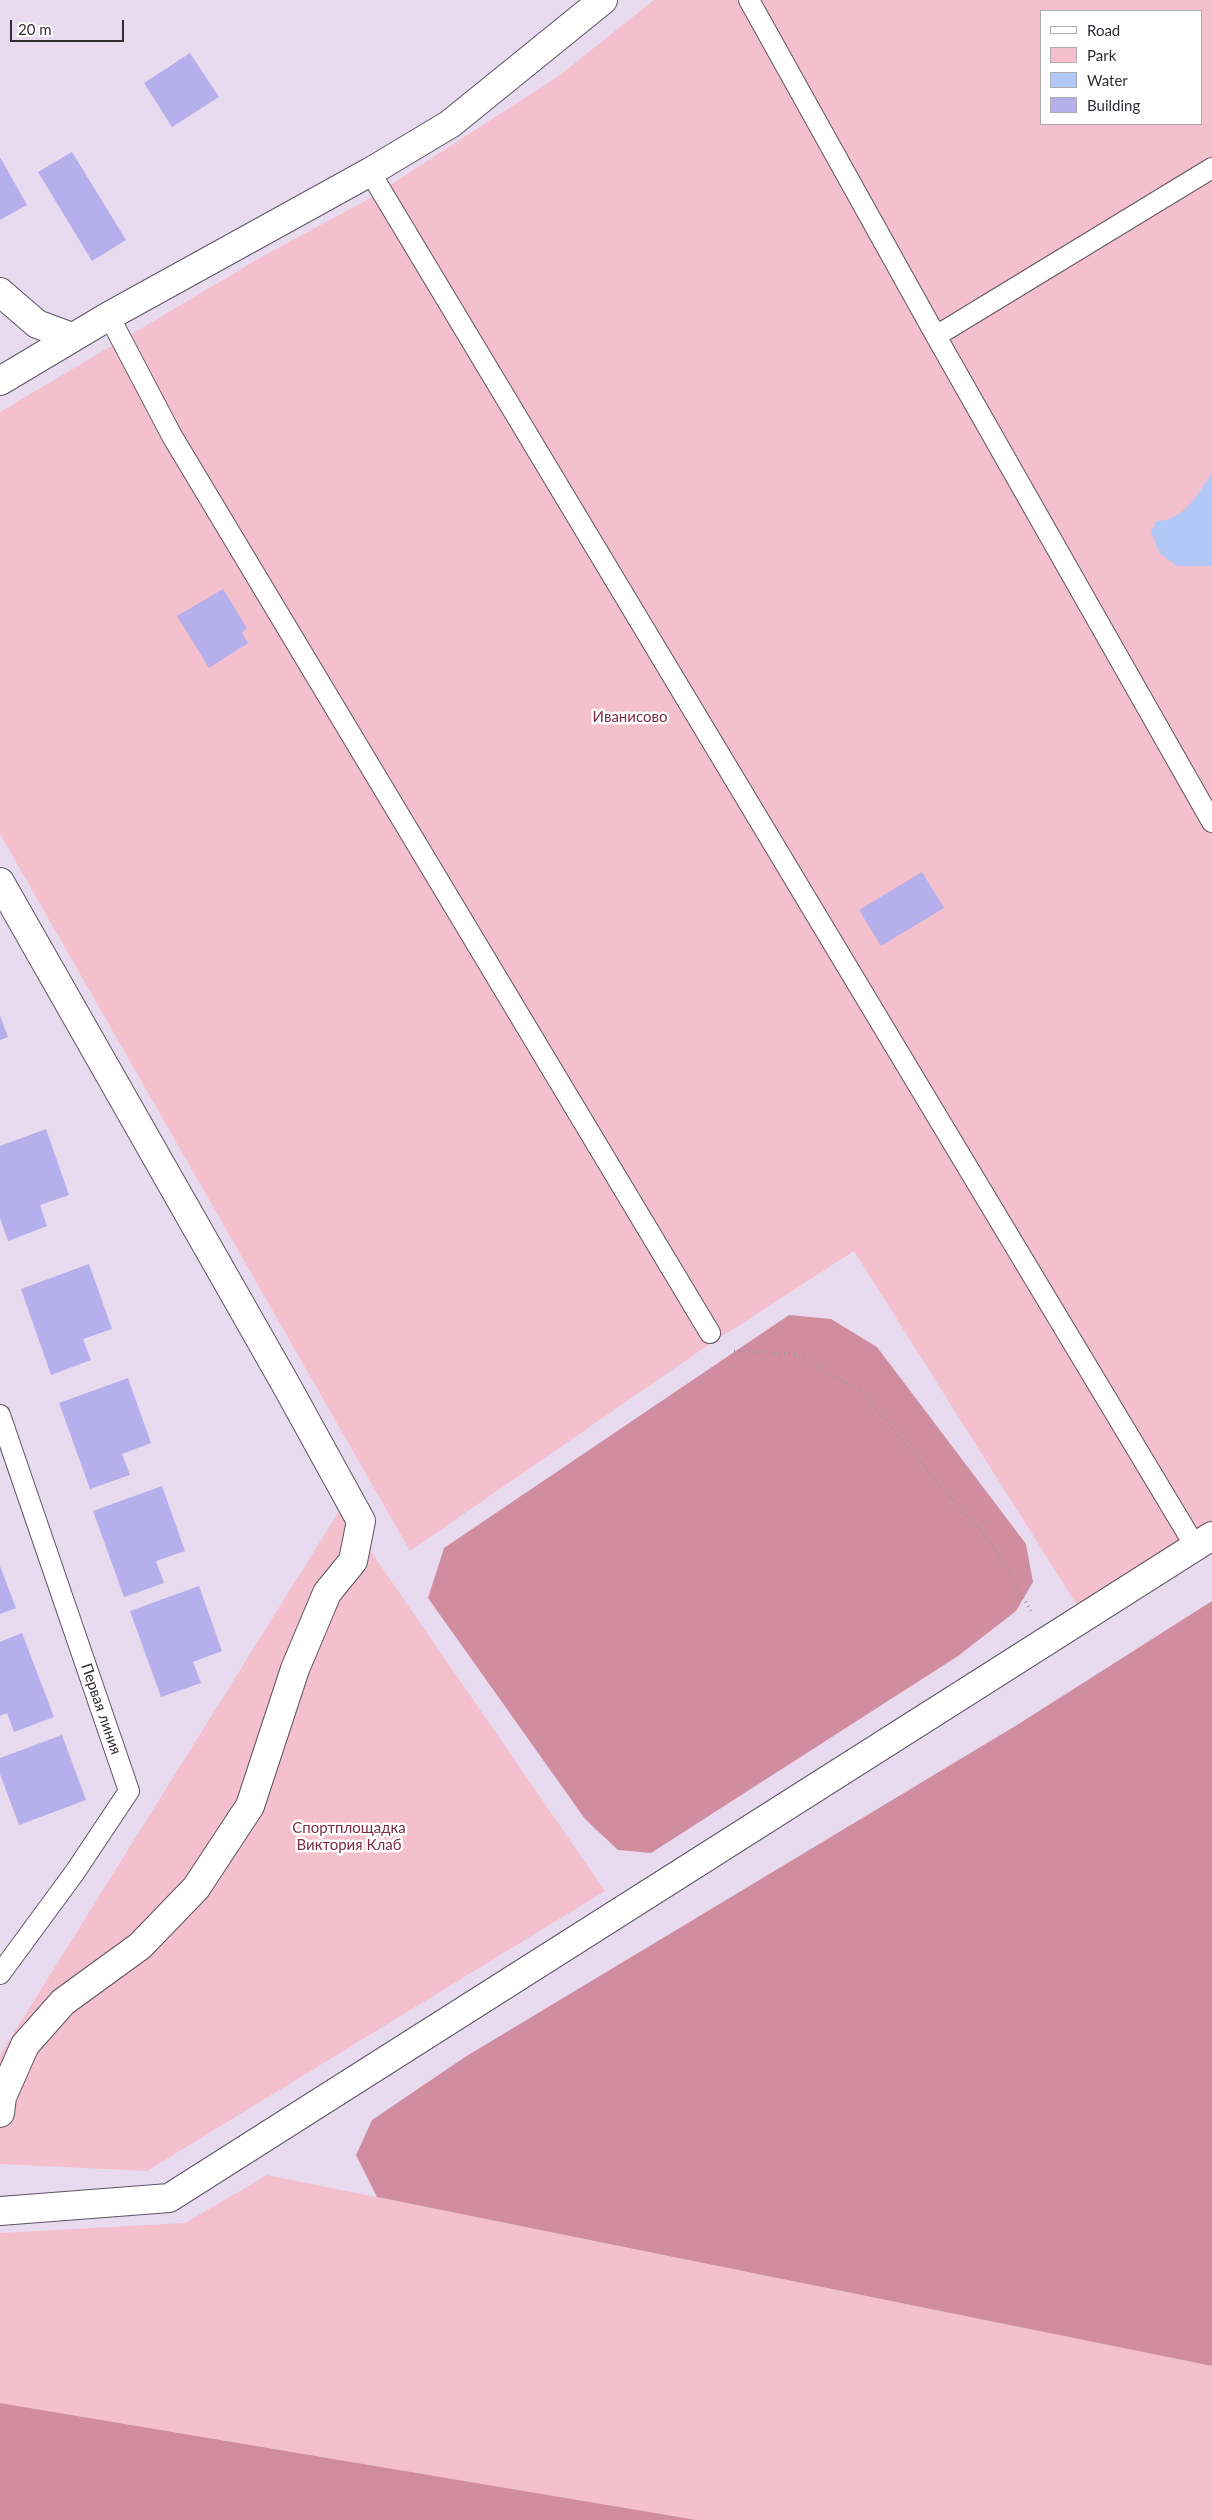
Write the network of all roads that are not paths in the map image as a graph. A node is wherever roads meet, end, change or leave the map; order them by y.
1 (603, 0) edge
2 (749, 0) edge
3 (1212, 168) edge
4 (370, 172) junction
5 (0, 292) edge
6 (109, 316) junction
7 (936, 336) junction
8 (72, 337) junction
9 (0, 381) edge
10 (1212, 822) edge
11 (0, 882) edge
12 (710, 1333) dead end
13 (0, 1416) edge
14 (1204, 1541) edge
15 (0, 1974) edge
16 (0, 2113) edge
17 (0, 2212) edge

1 - 4 street
2 - 7 lane
3 - 7 lane
4 - 6 street
4 - 14 lane
5 - 8 street
6 - 8 street
6 - 12 lane
7 - 10 lane
8 - 9 street
11 - 16 street
13 - 15 lane, Первая линия
14 - 17 street

